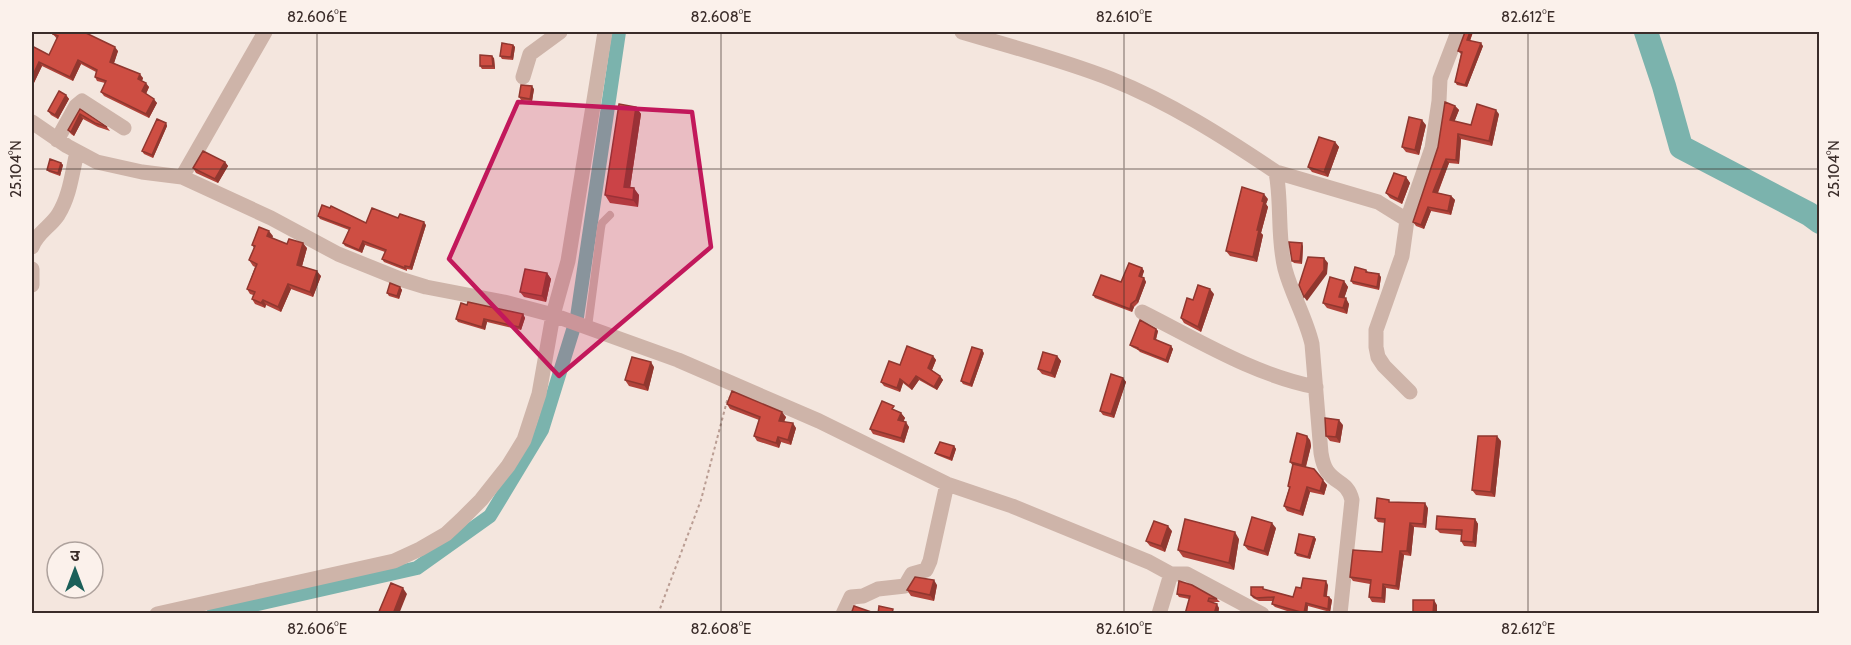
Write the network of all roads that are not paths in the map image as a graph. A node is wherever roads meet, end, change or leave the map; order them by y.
1 (266, 32) edge
2 (560, 32) edge
3 (605, 32) edge
4 (962, 32) edge
5 (1458, 32) edge
6 (524, 77) dead end
7 (32, 122) edge
8 (124, 128) dead end
9 (57, 140) junction
10 (77, 152) junction
11 (1276, 172) junction
12 (182, 177) junction
13 (610, 215) dead end
14 (1407, 220) junction
15 (32, 247) edge
16 (32, 269) edge
17 (32, 285) edge
18 (1142, 312) dead end
19 (559, 317) junction
20 (586, 326) junction
21 (1316, 387) junction
22 (1410, 392) dead end
23 (947, 484) junction
24 (1171, 574) junction
25 (157, 614) edge
26 (843, 614) edge
27 (1159, 614) edge
28 (1262, 614) edge
29 (1341, 614) edge

1 - 12 street
2 - 6 street
3 - 19 street
4 - 11 street
5 - 14 street
7 - 9 street
8 - 9 street
9 - 10 street
10 - 12 street
10 - 15 street
11 - 14 street
11 - 21 street
12 - 19 street
13 - 20 lane
14 - 22 street
16 - 17 street
18 - 21 street
19 - 20 street
19 - 25 street
20 - 23 street
21 - 29 street
23 - 24 street
23 - 26 street
24 - 27 street
24 - 28 street

